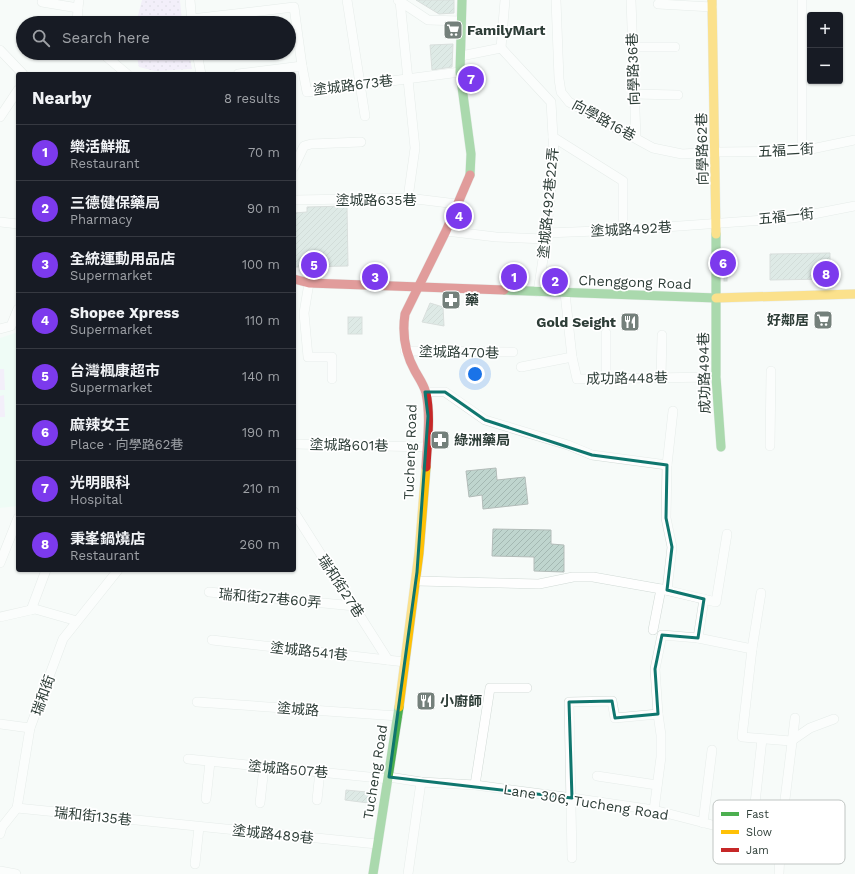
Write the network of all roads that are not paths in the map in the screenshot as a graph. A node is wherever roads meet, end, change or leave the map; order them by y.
1 (190, 0) edge
2 (347, 0) edge
3 (399, 0) edge
4 (462, 0) edge
5 (505, 0) edge
6 (556, 0) edge
7 (631, 0) edge
8 (802, 0) edge
9 (42, 2) dead end
10 (78, 4) edge
11 (658, 4) dead end
12 (712, 4) edge
13 (77, 16) edge
14 (192, 16) edge
15 (228, 16) edge
16 (295, 16) edge
17 (461, 21) junction
18 (296, 22) edge
19 (633, 47) junction
20 (675, 47) dead end
21 (502, 48) junction
22 (0, 50) edge
23 (461, 56) junction
24 (110, 60) edge
25 (198, 60) edge
26 (302, 66) junction
27 (21, 72) edge
28 (125, 72) edge
29 (201, 72) edge
30 (254, 72) edge
31 (460, 72) junction
32 (408, 78) junction
33 (360, 86) junction
34 (16, 93) edge
35 (634, 94) junction
36 (678, 95) dead end
37 (365, 116) dead end
38 (0, 117) edge
39 (553, 137) junction
40 (636, 138) junction
41 (855, 140) edge
42 (361, 142) dead end
43 (802, 151) junction
44 (716, 152) junction
45 (296, 163) edge
46 (408, 198) junction
47 (296, 200) edge
48 (457, 204) junction
49 (855, 206) edge
50 (0, 222) edge
51 (16, 224) edge
52 (716, 224) junction
53 (622, 230) junction
54 (446, 231) junction
55 (546, 236) junction
56 (296, 280) edge
57 (309, 283) junction
58 (419, 286) junction
59 (538, 292) junction
60 (565, 293) junction
61 (855, 294) edge
62 (717, 298) junction
63 (16, 314) edge
64 (0, 329) edge
65 (606, 333) dead end
66 (662, 335) dead end
67 (405, 351) junction
68 (513, 352) dead end
69 (572, 357) junction
70 (521, 367) dead end
71 (771, 372) dead end
72 (716, 377) junction
73 (606, 378) junction
74 (661, 378) junction
75 (332, 379) dead end
76 (425, 392) junction
77 (673, 411) dead end
78 (296, 444) edge
79 (770, 446) dead end
80 (427, 447) junction
81 (720, 447) dead end
82 (667, 465) junction
83 (296, 515) edge
84 (16, 523) edge
85 (727, 534) dead end
86 (0, 563) edge
87 (45, 572) edge
88 (116, 572) edge
89 (416, 581) junction
90 (664, 590) junction
91 (209, 592) dead end
92 (761, 593) dead end
93 (704, 599) junction
94 (354, 606) junction
95 (31, 610) junction
96 (0, 617) edge
97 (77, 621) junction
98 (653, 630) dead end
99 (698, 638) junction
100 (212, 640) dead end
101 (752, 649) junction
102 (388, 660) junction
103 (405, 662) junction
104 (528, 688) dead end
105 (197, 702) dead end
106 (658, 714) junction
107 (398, 716) junction
108 (795, 718) dead end
109 (834, 719) dead end
110 (0, 724) edge
111 (30, 728) junction
112 (762, 739) junction
113 (791, 741) junction
114 (712, 750) dead end
115 (188, 759) dead end
116 (210, 762) junction
117 (264, 767) junction
118 (320, 771) junction
119 (597, 776) dead end
120 (389, 778) junction
121 (421, 782) junction
122 (657, 785) junction
123 (475, 786) junction
124 (572, 798) junction
125 (206, 799) dead end
126 (317, 800) dead end
127 (755, 800) edge
128 (785, 800) edge
129 (260, 803) dead end
130 (17, 808) junction
131 (654, 810) junction
132 (703, 823) junction
133 (168, 824) joint
134 (713, 825) edge
135 (199, 827) junction
136 (0, 834) edge
137 (377, 844) junction
138 (572, 858) dead end
139 (195, 864) dead end
140 (779, 864) edge
141 (0, 871) edge
142 (16, 874) edge
143 (373, 874) edge
144 (408, 874) edge
145 (779, 874) edge

1 - 14 street
2 - 33 street
3 - 17 street
3 - 32 street
4 - 17 street, Tucheng Road
5 - 21 street
6 - 40 street, 向學路16巷
7 - 19 street, 向學路36巷
8 - 43 street
9 - 10 street
10 - 13 street
11 - 12 street
12 - 44 street, 向學路62巷
15 - 16 street, 塗城路673巷
17 - 23 street, Tucheng Road
18 - 26 street, 塗城路673巷
19 - 20 street
19 - 35 street, 向學路36巷
21 - 23 street
21 - 39 street, 塗城路492巷22弄
22 - 27 street
23 - 31 street, Tucheng Road
24 - 28 street
25 - 29 street
26 - 30 street
26 - 33 street, 塗城路673巷
31 - 32 street, 塗城路673巷
31 - 48 street, Tucheng Road
32 - 33 street, 塗城路673巷
32 - 46 street
33 - 37 street
34 - 38 street
35 - 36 street
35 - 40 street, 向學路36巷
39 - 53 street
39 - 55 street, 塗城路492巷22弄
40 - 44 street, 向學路16巷
41 - 43 street, 五福二街
42 - 45 street
43 - 44 street, 五福二街
44 - 52 street, 向學路62巷
46 - 47 street, 塗城路635巷
46 - 48 street, 塗城路635巷
48 - 54 street, Tucheng Road
49 - 52 street, 五福一街
50 - 51 street
52 - 53 street, 塗城路492巷
52 - 62 street, 向學路62巷
53 - 55 street, 塗城路492巷
54 - 55 street, 塗城路492巷
54 - 58 street, Tucheng Road
55 - 59 street, 塗城路492巷22弄
56 - 57 street, Chenggong Road
57 - 58 street, Chenggong Road
57 - 75 street
58 - 59 street, Chenggong Road
58 - 67 street, Tucheng Road
59 - 60 street, Chenggong Road
60 - 62 street, Chenggong Road
60 - 69 street, 成功路448巷
61 - 62 street, Chenggong Road
62 - 72 street, 成功路494巷
63 - 64 street
65 - 73 street
66 - 74 street
67 - 68 street, 塗城路470巷
67 - 76 street, Tucheng Road
69 - 70 street
69 - 73 street, 成功路448巷
71 - 79 street
72 - 74 street, 成功路448巷
72 - 81 street, 成功路494巷
73 - 74 street, 成功路448巷
76 - 80 street, Tucheng Road
76 - 82 street
77 - 82 street
78 - 80 street, 塗城路601巷
80 - 89 street, Tucheng Road
82 - 90 street
83 - 94 street, 瑞和街27巷
84 - 86 street
85 - 93 street
87 - 95 street
88 - 97 street, 瑞和街
89 - 90 street
89 - 103 street, Tucheng Road
90 - 93 street
90 - 98 street
91 - 94 street, 瑞和街27巷60弄
92 - 101 street
93 - 99 street
94 - 102 street, 瑞和街27巷
95 - 96 street
95 - 97 street
97 - 111 street, 瑞和街
99 - 101 street
99 - 106 street
100 - 102 street, 塗城路541巷
101 - 112 street
102 - 103 street, 塗城路541巷
103 - 107 street, Tucheng Road
104 - 123 street
105 - 107 street, 塗城路
106 - 122 street
106 - 124 street
107 - 120 street, Tucheng Road
108 - 113 street
109 - 113 street
110 - 111 street
111 - 130 street, 瑞和街
112 - 113 street
112 - 127 street
113 - 128 street
114 - 132 street
115 - 116 street, 塗城路507巷
116 - 117 street, 塗城路507巷
116 - 125 street
117 - 118 street, 塗城路507巷
117 - 129 street
118 - 120 street, 塗城路507巷
118 - 126 street
119 - 122 street
120 - 121 street, Lane 306, Tucheng Road
120 - 137 street, Tucheng Road
121 - 123 street, Lane 306, Tucheng Road
121 - 144 street
122 - 131 street
123 - 124 street, Lane 306, Tucheng Road
124 - 131 street, Lane 306, Tucheng Road
124 - 138 street
130 - 133 street, 瑞和街135巷
130 - 136 street, 瑞和街
131 - 132 street, Lane 306, Tucheng Road
132 - 134 street, Lane 306, Tucheng Road
133 - 135 street, 塗城路489巷
135 - 137 street, 塗城路489巷
135 - 139 street
137 - 143 street, Tucheng Road
140 - 145 street
141 - 142 street

